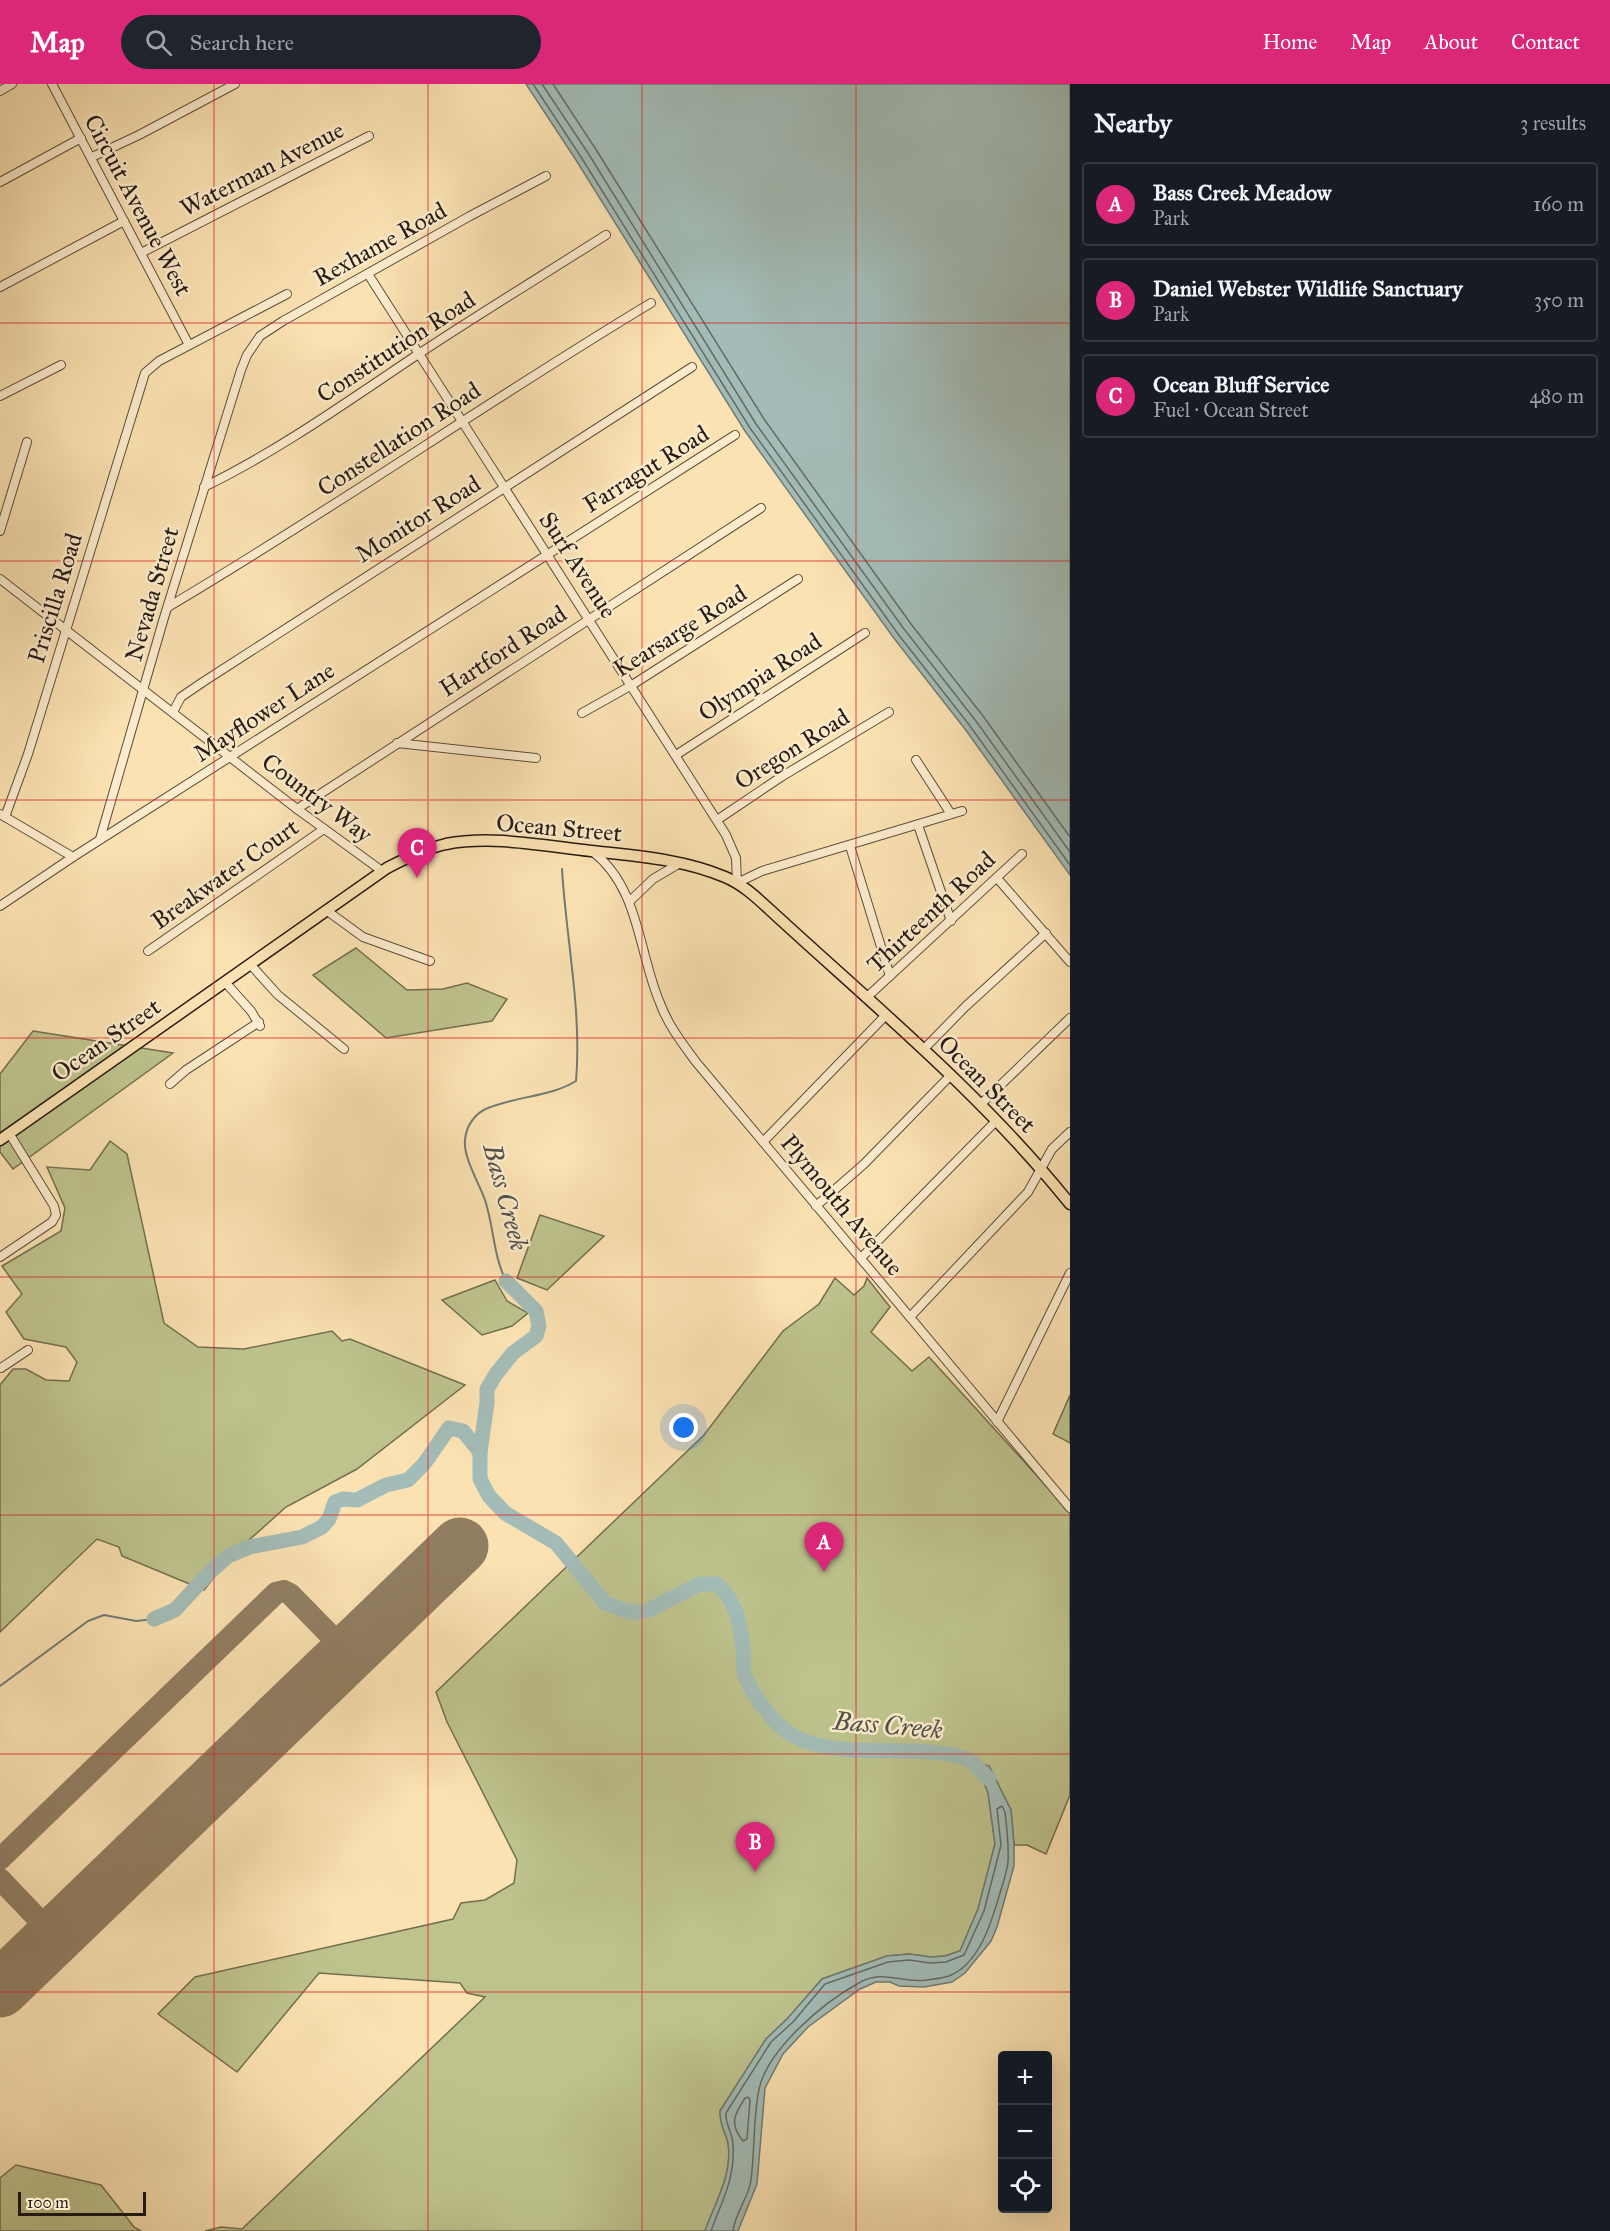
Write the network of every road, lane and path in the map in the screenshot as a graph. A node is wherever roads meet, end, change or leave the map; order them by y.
1 (12, 84) edge
2 (52, 84) edge
3 (235, 84) edge
4 (0, 90) edge
5 (369, 136) dead end
6 (81, 138) junction
7 (92, 157) junction
8 (546, 176) dead end
9 (0, 182) edge
10 (124, 221) junction
11 (606, 235) dead end
12 (141, 253) junction
13 (368, 274) junction
14 (0, 287) edge
15 (287, 294) dead end
16 (651, 303) dead end
17 (189, 345) junction
18 (419, 353) junction
19 (245, 361) joint
20 (61, 364) dead end
21 (692, 367) dead end
22 (0, 396) edge
23 (462, 421) junction
24 (735, 435) dead end
25 (27, 442) dead end
26 (204, 487) junction
27 (505, 487) junction
28 (761, 508) dead end
29 (0, 531) edge
30 (548, 554) junction
31 (0, 579) edge
32 (798, 579) dead end
33 (168, 607) junction
34 (589, 619) junction
35 (65, 631) junction
36 (865, 633) dead end
37 (632, 685) junction
38 (144, 690) junction
39 (172, 712) junction
40 (889, 712) dead end
41 (582, 713) dead end
42 (396, 743) junction
43 (676, 755) junction
44 (231, 758) junction
45 (536, 758) dead end
46 (916, 760) dead end
47 (297, 809) junction
48 (962, 811) dead end
49 (951, 814) junction
50 (3, 816) edge
51 (717, 820) junction
52 (918, 825) junction
53 (324, 829) junction
54 (99, 840) junction
55 (850, 846) junction
56 (592, 851) junction
57 (1022, 855) dead end
58 (73, 857) junction
59 (680, 863) junction
60 (382, 871) junction
61 (997, 878) junction
62 (737, 883) junction
63 (630, 901) junction
64 (0, 906) edge
65 (326, 910) junction
66 (951, 921) junction
67 (1046, 933) junction
68 (148, 951) dead end
69 (430, 961) dead end
70 (1070, 962) edge
71 (250, 964) junction
72 (890, 976) junction
73 (225, 982) junction
74 (866, 998) junction
75 (886, 1015) junction
76 (1070, 1018) edge
77 (344, 1049) dead end
78 (923, 1050) junction
79 (950, 1076) junction
80 (170, 1084) dead end
81 (981, 1104) junction
82 (996, 1121) junction
83 (1070, 1132) edge
84 (4, 1136) edge
85 (763, 1142) junction
86 (1041, 1168) junction
87 (1070, 1204) edge
88 (816, 1206) junction
89 (0, 1257) edge
90 (861, 1258) junction
91 (1070, 1273) edge
92 (910, 1317) junction
93 (28, 1350) dead end
94 (2, 1369) edge
95 (997, 1422) junction
96 (1070, 1508) edge

1 - 4 street
2 - 6 street, Circuit Avenue West
3 - 7 street
5 - 12 street, Waterman Avenue
6 - 7 street, Circuit Avenue West
6 - 9 street
7 - 10 street, Circuit Avenue West
8 - 13 street, Rexhame Road
10 - 12 street, Circuit Avenue West
10 - 14 street
11 - 18 street, Constitution Road
12 - 17 street, Circuit Avenue West
13 - 18 street, Surf Avenue
13 - 19 street, Rexhame Road
15 - 17 street, Priscilla Road
16 - 23 street, Constellation Road
17 - 35 street, Priscilla Road
18 - 23 street, Surf Avenue
18 - 26 street, Constitution Road
19 - 26 street, Nevada Street
20 - 22 street
21 - 27 street, Monitor Road
23 - 27 street, Surf Avenue
23 - 33 street, Constellation Road
24 - 30 street, Farragut Road
25 - 29 street
26 - 33 street, Nevada Street
27 - 30 street, Surf Avenue
27 - 39 street, Monitor Road
28 - 34 street, Hartford Road
30 - 34 street, Surf Avenue
30 - 44 street, Mayflower Lane
31 - 35 street, Country Way
32 - 37 street, Kearsarge Road
33 - 38 street, Nevada Street
34 - 37 street, Surf Avenue
34 - 42 street, Hartford Road
35 - 38 street, Country Way
35 - 50 street, Priscilla Road
36 - 43 street, Olympia Road
37 - 41 street, Kearsarge Road
37 - 43 street, Surf Avenue
38 - 39 street, Country Way
38 - 54 street, Nevada Street
39 - 44 street, Country Way
40 - 51 street, Oregon Road
42 - 45 street
42 - 47 street, Hartford Road
43 - 51 street, Surf Avenue
44 - 47 street, Country Way
44 - 54 street, Mayflower Lane
46 - 49 street
47 - 53 street, Country Way
48 - 49 street
49 - 52 street
50 - 58 street
51 - 62 street, Surf Avenue
52 - 55 street
52 - 66 street
53 - 60 street, Country Way
53 - 68 street, Breakwater Court
54 - 58 street, Mayflower Lane
55 - 62 street
55 - 72 street
56 - 59 main road, Ocean Street
56 - 60 main road, Ocean Street
56 - 63 street, Plymouth Avenue
57 - 61 street, Thirteenth Road
58 - 64 street, Mayflower Lane
59 - 62 main road, Ocean Street
59 - 63 street
60 - 65 main road, Ocean Street
61 - 66 street, Thirteenth Road
61 - 67 street
62 - 74 main road, Ocean Street
63 - 85 street, Plymouth Avenue
65 - 69 street
65 - 71 main road, Ocean Street
66 - 72 street, Thirteenth Road
67 - 70 street
67 - 78 street
71 - 73 main road, Ocean Street
71 - 77 street
72 - 74 street, Thirteenth Road
73 - 80 street
73 - 84 main road, Ocean Street
74 - 75 main road, Ocean Street
75 - 78 main road, Ocean Street
75 - 85 street
76 - 81 street
78 - 79 main road, Ocean Street
79 - 81 main road, Ocean Street
79 - 88 street
81 - 82 main road, Ocean Street
82 - 86 main road, Ocean Street
82 - 90 street
83 - 86 street
84 - 89 street
85 - 88 street, Plymouth Avenue
86 - 87 main road, Ocean Street
86 - 92 street
88 - 90 street, Plymouth Avenue
90 - 92 street, Plymouth Avenue
91 - 95 street
92 - 95 street, Plymouth Avenue
93 - 94 street
95 - 96 street, Plymouth Avenue

